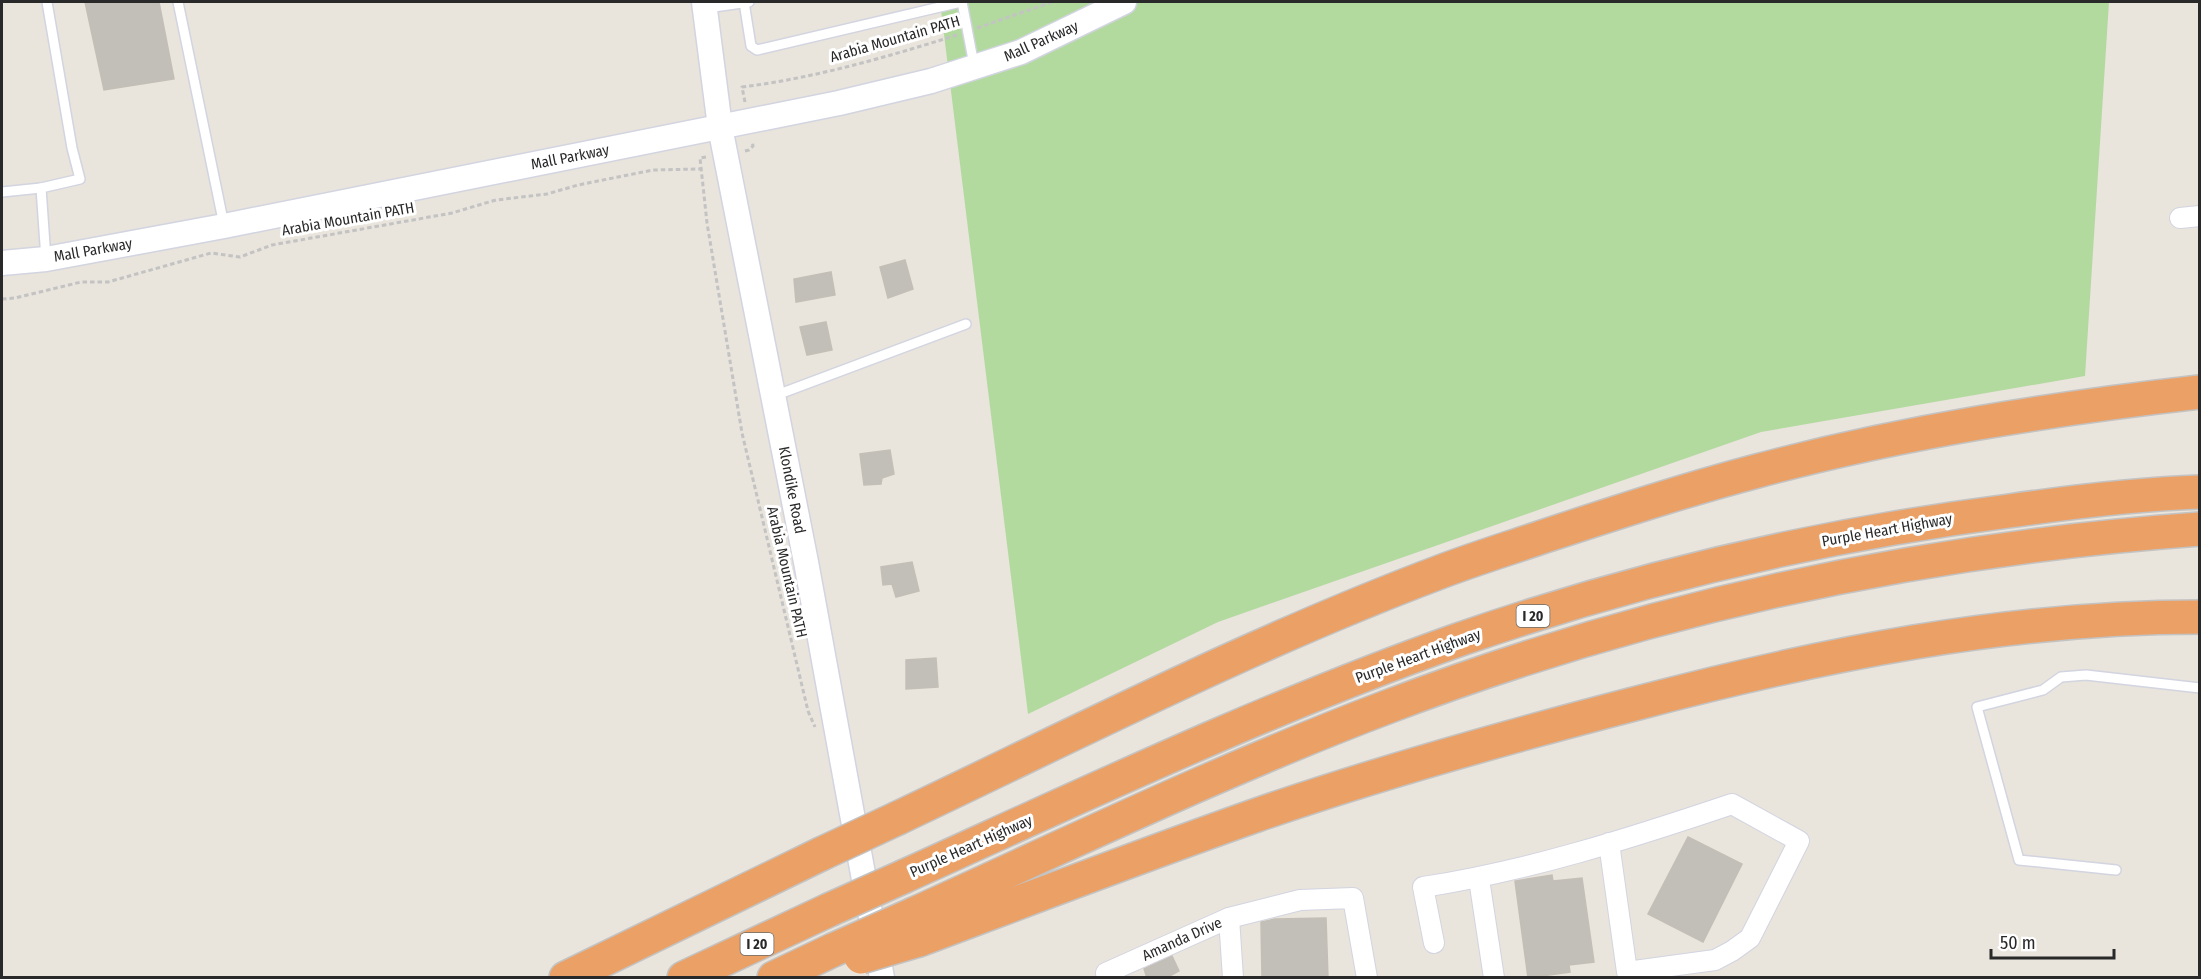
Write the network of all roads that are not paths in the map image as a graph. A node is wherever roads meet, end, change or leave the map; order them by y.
1 (47, 2) edge
2 (178, 2) edge
3 (744, 2) edge
4 (749, 2) edge
5 (961, 2) edge
6 (1124, 2) edge
7 (705, 5) edge
8 (974, 68) junction
9 (720, 127) junction
10 (41, 188) junction
11 (2, 192) edge
12 (2199, 216) edge
13 (2180, 218) dead end
14 (224, 226) junction
15 (46, 259) junction
16 (2, 263) edge
17 (966, 324) dead end
18 (2199, 392) edge
19 (774, 396) junction
20 (2199, 492) edge
21 (2199, 529) edge
22 (2199, 617) edge
23 (2199, 688) edge
24 (1609, 843) junction
25 (2116, 870) dead end
26 (1479, 879) junction
27 (1229, 918) junction
28 (916, 927) junction
29 (1434, 943) dead end
30 (777, 976) edge
31 (566, 978) edge
32 (684, 978) edge
33 (882, 978) edge
34 (1107, 978) edge
35 (1233, 978) edge
36 (1367, 978) edge
37 (1494, 978) edge

1 - 10 lane
2 - 14 lane
3 - 4 lane
3 - 5 lane
3 - 7 lane
5 - 8 lane
6 - 8 street, Mall Parkway
7 - 9 street, Klondike Road
8 - 9 street, Mall Parkway
9 - 14 street, Mall Parkway
9 - 19 street, Klondike Road
10 - 11 lane
10 - 15 lane
12 - 13 street
14 - 15 street, Mall Parkway
15 - 16 street, Mall Parkway
17 - 19 lane
18 - 31 highway, bridge
19 - 33 street, Klondike Road
20 - 32 highway, Purple Heart Highway / I 20, bridge
21 - 28 highway, I 20
22 - 28 highway
23 - 25 lane
24 - 24 street
24 - 26 street
26 - 29 street
26 - 37 street
27 - 34 street, Amanda Drive
27 - 35 street, Amanda Drive
27 - 36 street, Amanda Drive
28 - 30 highway, I 20, bridge

